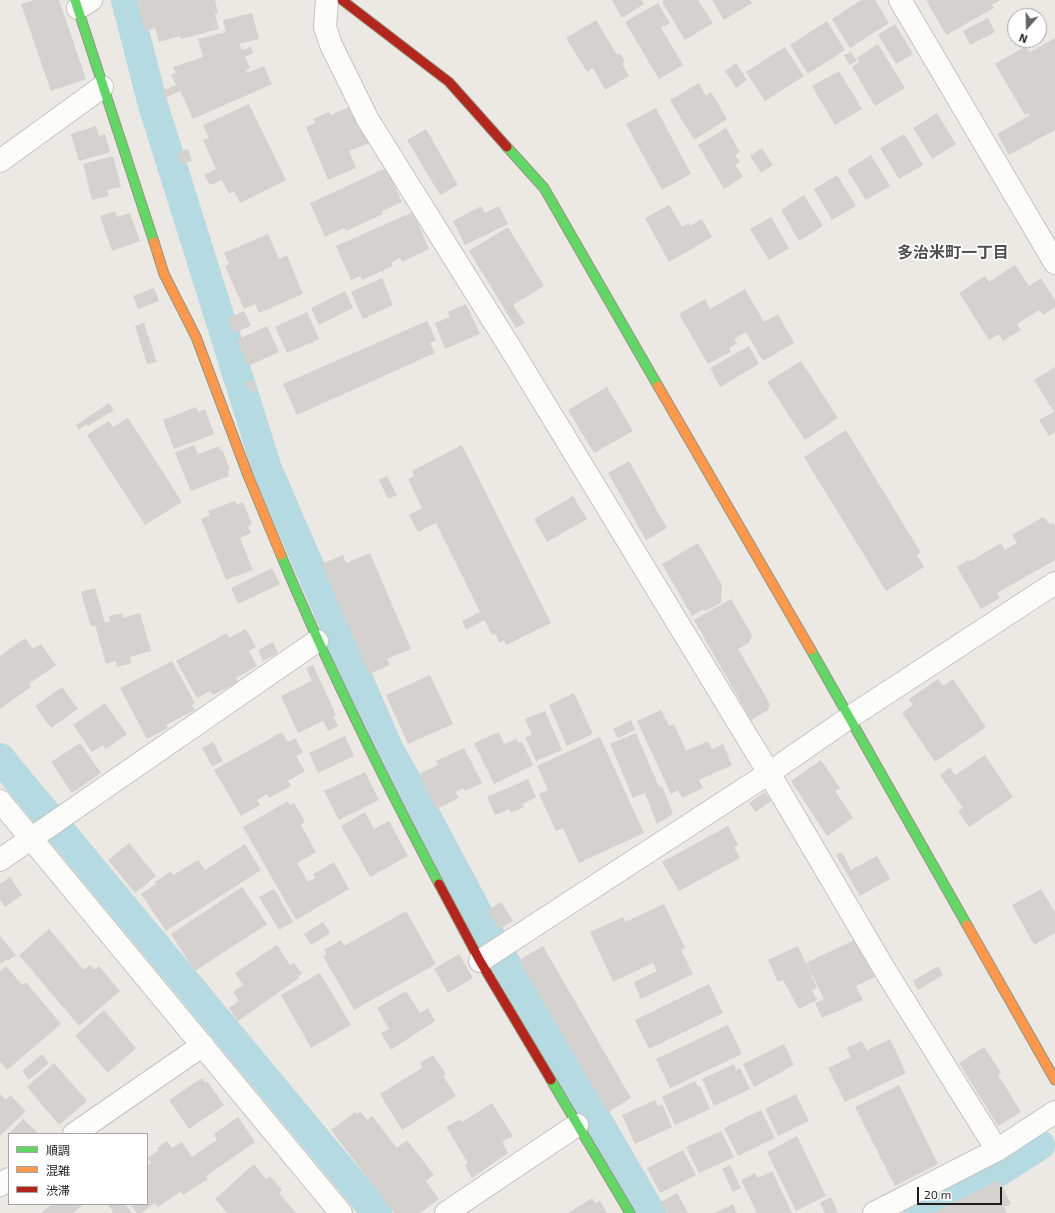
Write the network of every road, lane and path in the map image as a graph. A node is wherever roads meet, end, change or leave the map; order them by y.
1 (327, 0) edge
2 (342, 0) edge
3 (900, 0) edge
4 (81, 3) edge
5 (102, 87) junction
6 (0, 161) edge
7 (1055, 263) edge
8 (1055, 584) edge
9 (317, 641) junction
10 (850, 717) junction
11 (769, 773) junction
12 (0, 802) edge
13 (36, 835) junction
14 (0, 860) edge
15 (484, 959) junction
16 (203, 1045) junction
17 (1055, 1080) edge
18 (1055, 1112) edge
19 (577, 1124) junction
20 (75, 1133) edge
21 (998, 1150) junction
22 (341, 1213) edge
23 (446, 1213) edge
24 (630, 1213) edge
25 (874, 1213) edge

1 - 11 street
2 - 10 street
3 - 7 street
4 - 5 street
5 - 6 street
5 - 9 street
8 - 10 street
9 - 13 street
9 - 15 street
10 - 11 street
10 - 17 street
11 - 15 street
11 - 21 street
12 - 13 street
13 - 14 street
13 - 16 street
15 - 19 street
16 - 20 street
16 - 22 street
18 - 21 street
19 - 23 street
19 - 24 street
21 - 25 street

